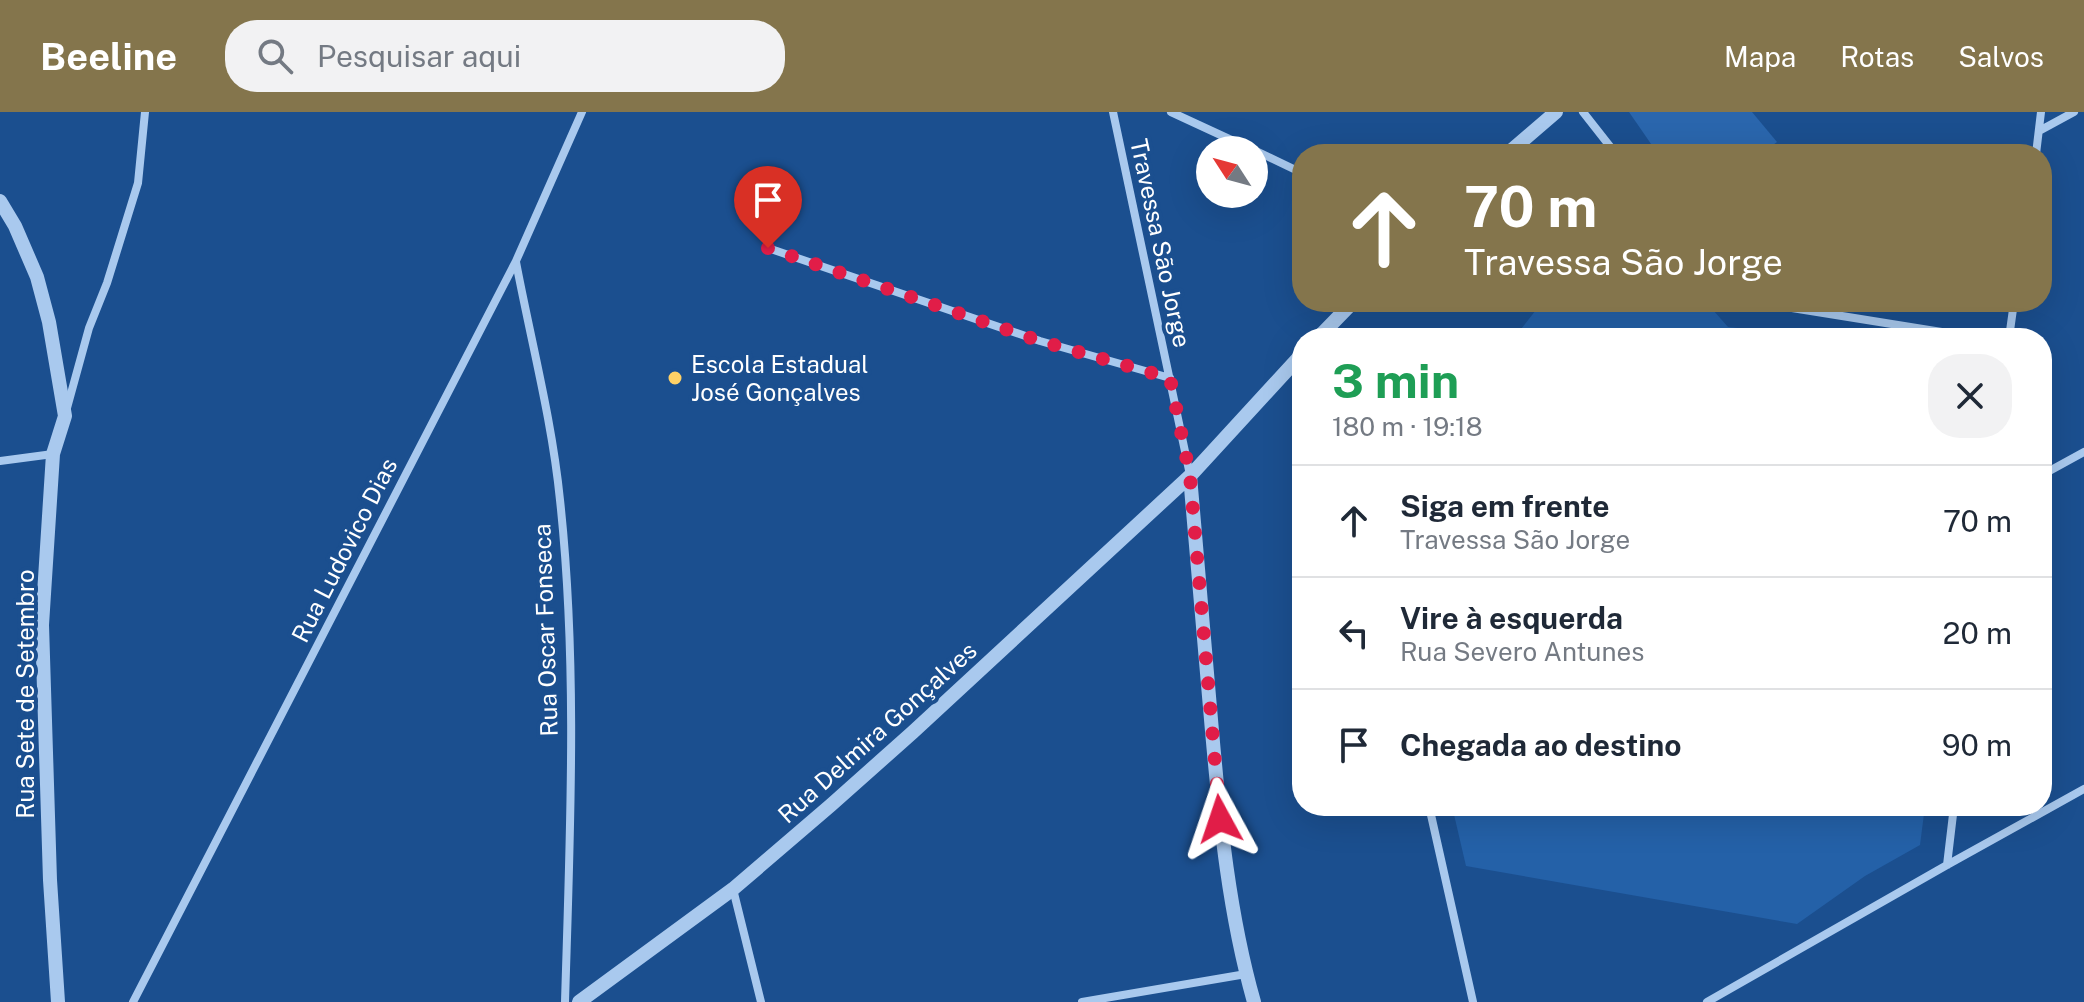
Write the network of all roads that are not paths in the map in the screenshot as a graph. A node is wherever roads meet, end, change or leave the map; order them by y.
1 (145, 112) edge
2 (582, 112) edge
3 (1113, 112) edge
4 (1171, 112) edge
5 (1556, 112) edge
6 (1583, 112) edge
7 (2041, 112) edge
8 (2074, 112) edge
9 (2039, 131) junction
10 (1223, 136) edge
11 (1519, 144) edge
12 (1608, 144) edge
13 (2037, 144) edge
14 (1268, 157) edge
15 (1292, 168) edge
16 (0, 201) edge
17 (768, 248) dead end
18 (516, 261) junction
19 (1343, 312) edge
20 (1819, 312) edge
21 (1328, 328) edge
22 (1918, 328) edge
23 (1292, 365) edge
24 (1170, 378) junction
25 (65, 416) junction
26 (2084, 452) edge
27 (53, 454) junction
28 (0, 461) edge
29 (2052, 470) edge
30 (1190, 476) junction
31 (2084, 789) edge
32 (2052, 807) edge
33 (1431, 816) edge
34 (1953, 816) edge
35 (2035, 816) edge
36 (1947, 865) junction
37 (733, 889) junction
38 (1246, 974) junction
39 (58, 1002) edge
40 (133, 1002) edge
41 (565, 1002) edge
42 (579, 1002) edge
43 (761, 1002) edge
44 (1082, 1002) edge
45 (1254, 1002) edge
46 (1473, 1002) edge
47 (1707, 1002) edge

1 - 25 street, Rua Sete de Setembro
2 - 18 street, Rua Ludovico Dias
3 - 24 street, Travessa São Jorge
4 - 10 street
5 - 11 street
6 - 12 street
7 - 9 street
8 - 9 street
9 - 13 street
14 - 15 street
16 - 25 street
17 - 24 street
18 - 40 street, Rua Ludovico Dias
18 - 41 street, Rua Oscar Fonseca
19 - 21 street
20 - 22 street
23 - 30 street, Rua Delmira Gonçalves
24 - 30 street, Travessa São Jorge
25 - 27 street, Rua Sete de Setembro
26 - 29 street
27 - 28 street
27 - 39 street, Rua Sete de Setembro
30 - 37 street, Rua Delmira Gonçalves
30 - 38 street
31 - 32 street
33 - 46 street
34 - 36 street
35 - 36 street
36 - 47 street
37 - 42 street, Rua Delmira Gonçalves
37 - 43 street
38 - 44 street
38 - 45 street

